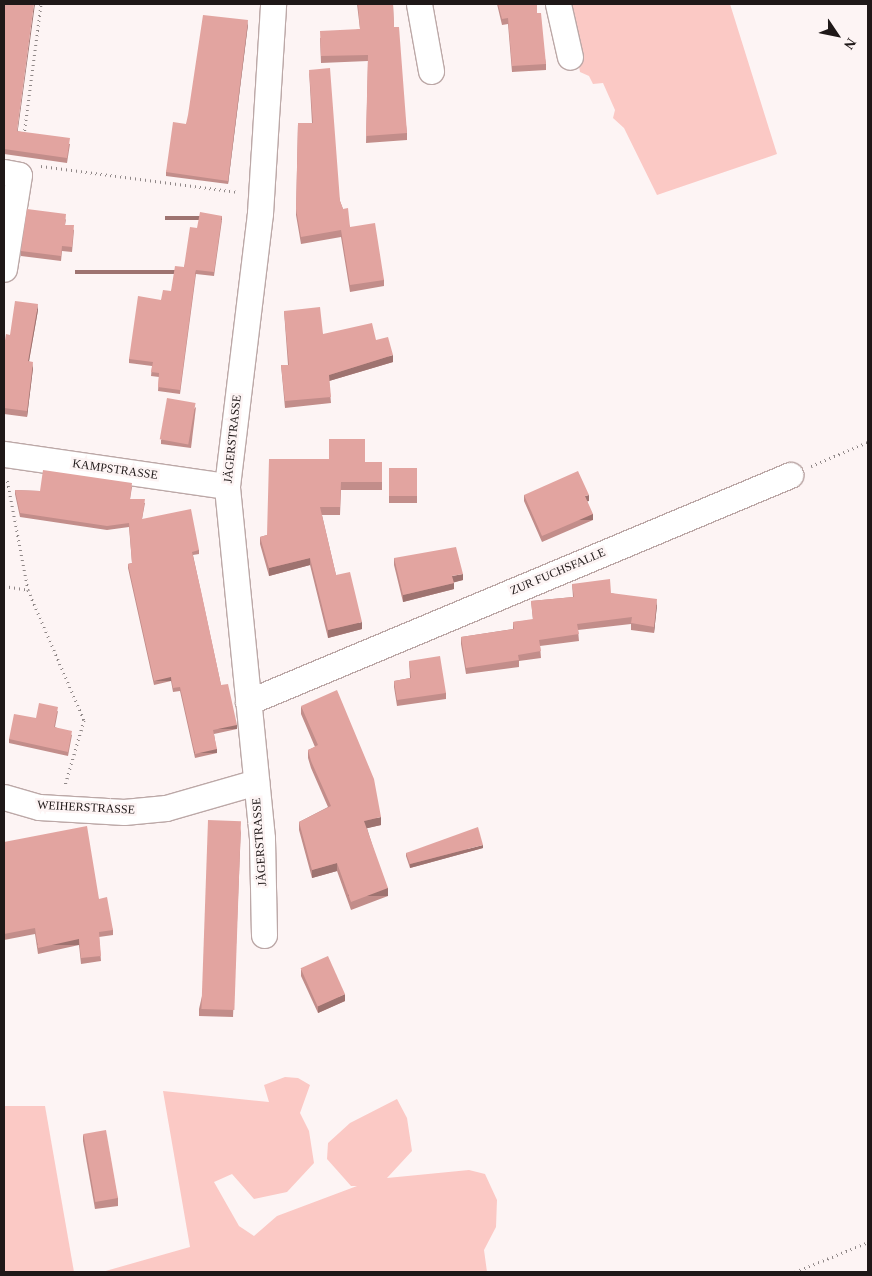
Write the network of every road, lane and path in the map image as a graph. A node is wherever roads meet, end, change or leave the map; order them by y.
1 (41, 4) edge
2 (273, 4) edge
3 (419, 4) edge
4 (558, 4) edge
5 (570, 57) dead end
6 (431, 71) dead end
7 (14, 170) edge
8 (261, 196) junction
9 (4, 270) edge
10 (868, 442) edge
11 (5, 464) edge
12 (790, 475) joint
13 (227, 486) junction
14 (4, 586) edge
15 (28, 590) junction
16 (248, 702) junction
17 (256, 782) junction
18 (4, 797) edge
19 (58, 808) junction
20 (264, 935) dead end
21 (868, 1242) edge
22 (795, 1272) edge

1 - 7 path
2 - 8 street, JÄGERSTRASSE
3 - 6 street
4 - 5 street
7 - 8 path
7 - 9 street
8 - 13 street, JÄGERSTRASSE
10 - 12 path
11 - 13 street, KAMPSTRASSE
11 - 15 path
12 - 16 street, ZUR FUCHSFALLE
13 - 16 street, JÄGERSTRASSE
14 - 15 path
15 - 19 path
16 - 17 street, JÄGERSTRASSE
17 - 19 street, WEIHERSTRASSE
17 - 20 street, JÄGERSTRASSE
18 - 19 street, WEIHERSTRASSE
21 - 22 path

